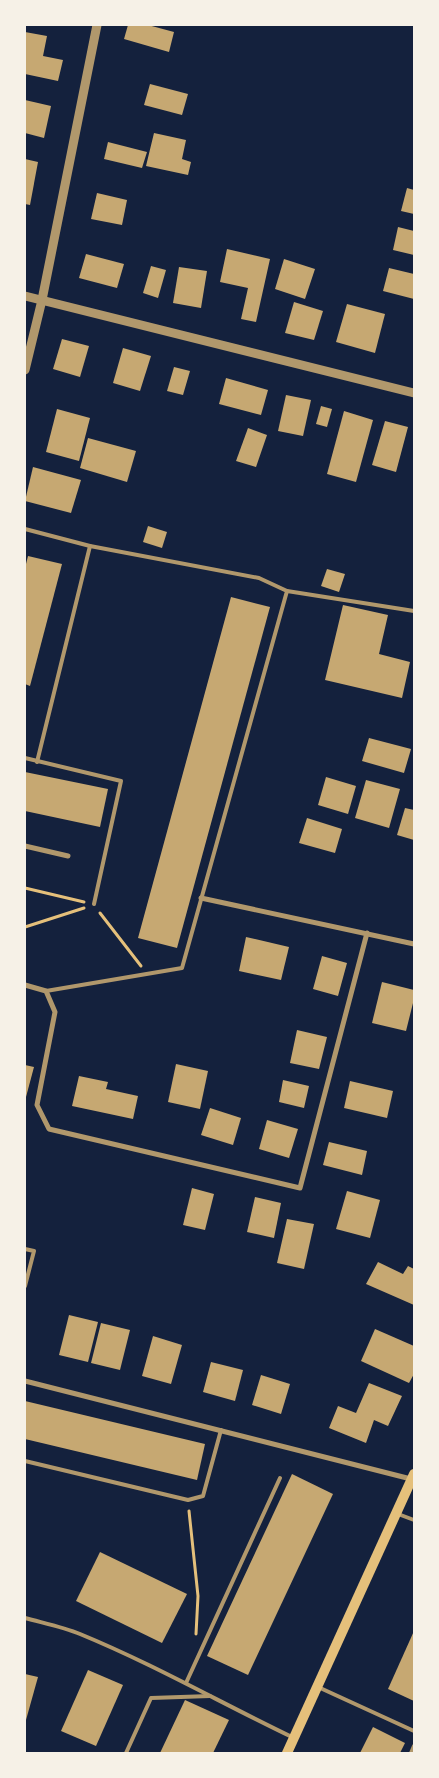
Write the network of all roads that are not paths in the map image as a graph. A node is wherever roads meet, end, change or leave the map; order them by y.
1 (97, 25) edge
2 (25, 296) edge
3 (42, 300) junction
4 (25, 370) edge
5 (414, 393) edge
6 (25, 529) edge
7 (90, 546) junction
8 (287, 591) junction
9 (414, 611) edge
10 (25, 758) edge
11 (38, 762) junction
12 (25, 846) edge
13 (68, 856) dead end
14 (200, 898) junction
15 (94, 904) road end
16 (367, 933) junction
17 (414, 944) edge
18 (25, 985) edge
19 (46, 991) junction
20 (25, 1249) edge
21 (25, 1286) edge
22 (25, 1381) edge
23 (222, 1430) junction
24 (25, 1461) edge
25 (413, 1477) edge
26 (280, 1478) dead end
27 (396, 1513) junction
28 (414, 1520) edge
29 (25, 1618) edge
30 (186, 1682) junction
31 (317, 1686) junction
32 (212, 1696) junction
33 (414, 1731) edge
34 (294, 1738) junction
35 (414, 1746) edge
36 (126, 1753) edge
37 (287, 1753) edge
38 (411, 1753) edge

1 - 3 street
2 - 3 street
3 - 4 street
3 - 5 street
6 - 7 lane
7 - 8 lane
7 - 11 lane
8 - 9 lane
8 - 14 lane
10 - 11 lane
11 - 15 lane
12 - 13 street
14 - 16 street
14 - 19 lane
16 - 17 street
16 - 19 street
18 - 19 street
20 - 21 lane
22 - 23 street
23 - 24 lane
23 - 25 street
25 - 27 main road
26 - 30 lane
27 - 28 lane
27 - 31 main road
29 - 30 lane
30 - 32 lane
31 - 33 lane
31 - 34 main road
32 - 34 lane
32 - 36 lane
34 - 37 main road
35 - 38 lane

